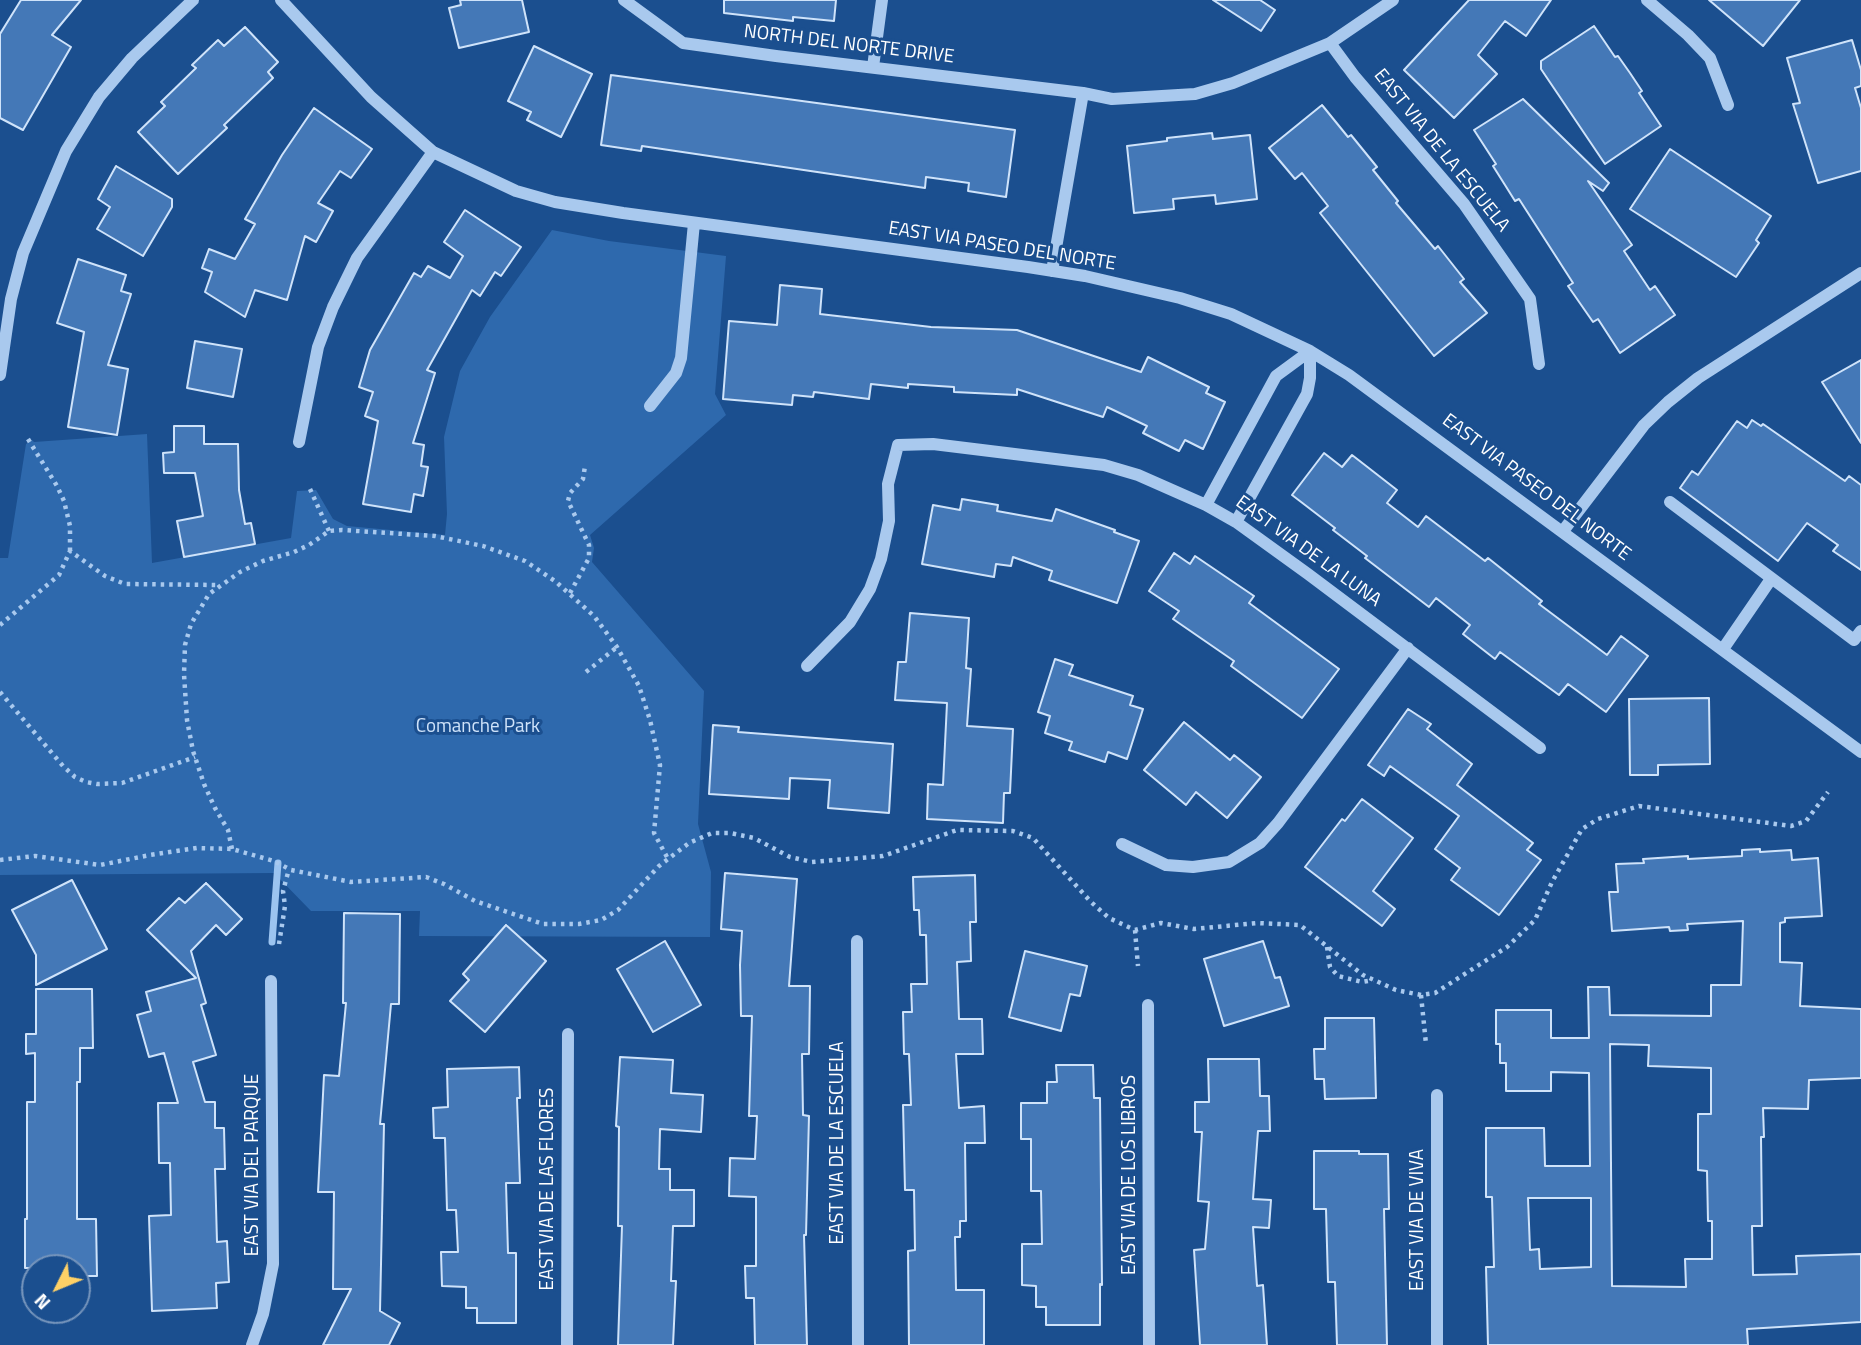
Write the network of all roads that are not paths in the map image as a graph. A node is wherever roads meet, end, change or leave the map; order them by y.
1 (193, 0) edge
2 (281, 0) edge
3 (624, 0) edge
4 (882, 0) edge
5 (1393, 0) edge
6 (1647, 0) edge
7 (1330, 43) junction
8 (873, 68) junction
9 (1083, 93) junction
10 (1728, 105) dead end
11 (433, 152) junction
12 (694, 223) junction
13 (1052, 271) junction
14 (1861, 274) edge
15 (1310, 351) junction
16 (1539, 364) dead end
17 (0, 375) edge
18 (650, 406) dead end
19 (299, 442) dead end
20 (1671, 502) dead end
21 (1206, 505) junction
22 (1236, 522) junction
23 (1563, 531) junction
24 (1771, 579) junction
25 (1861, 631) edge
26 (1408, 648) junction
27 (1723, 649) junction
28 (807, 666) dead end
29 (1540, 748) dead end
30 (1861, 752) edge
31 (1122, 844) dead end
32 (857, 941) dead end
33 (271, 981) dead end
34 (1148, 1005) dead end
35 (568, 1034) dead end
36 (1437, 1095) dead end
37 (252, 1345) edge
38 (567, 1345) edge
39 (858, 1345) edge
40 (1149, 1345) edge
41 (1437, 1345) edge

1 - 17 street
2 - 11 street, EAST VIA PASEO DEL NORTE
3 - 8 street, NORTH DEL NORTE DRIVE
4 - 8 street
5 - 7 street, NORTH DEL NORTE DRIVE
6 - 10 street
7 - 9 street, NORTH DEL NORTE DRIVE
7 - 16 street, EAST VIA DE LA ESCUELA
8 - 9 street, NORTH DEL NORTE DRIVE
9 - 13 street
11 - 12 street, EAST VIA PASEO DEL NORTE
11 - 19 street
12 - 13 street, EAST VIA PASEO DEL NORTE
12 - 18 street
13 - 15 street, EAST VIA PASEO DEL NORTE
14 - 23 street
15 - 21 street
15 - 22 street
15 - 23 street, EAST VIA PASEO DEL NORTE
20 - 24 street
21 - 22 street, EAST VIA DE LA LUNA
21 - 28 street, EAST VIA DE LA LUNA
22 - 26 street, EAST VIA DE LA LUNA
23 - 27 street, EAST VIA PASEO DEL NORTE
24 - 25 street
24 - 27 street
26 - 29 street, EAST VIA DE LA LUNA
26 - 31 street
27 - 30 street, EAST VIA PASEO DEL NORTE
32 - 39 street, EAST VIA DE LA ESCUELA
33 - 37 street, EAST VIA DEL PARQUE
34 - 40 street, EAST VIA DE LOS LIBROS
35 - 38 street, EAST VIA DE LAS FLORES
36 - 41 street, EAST VIA DE VIVA

